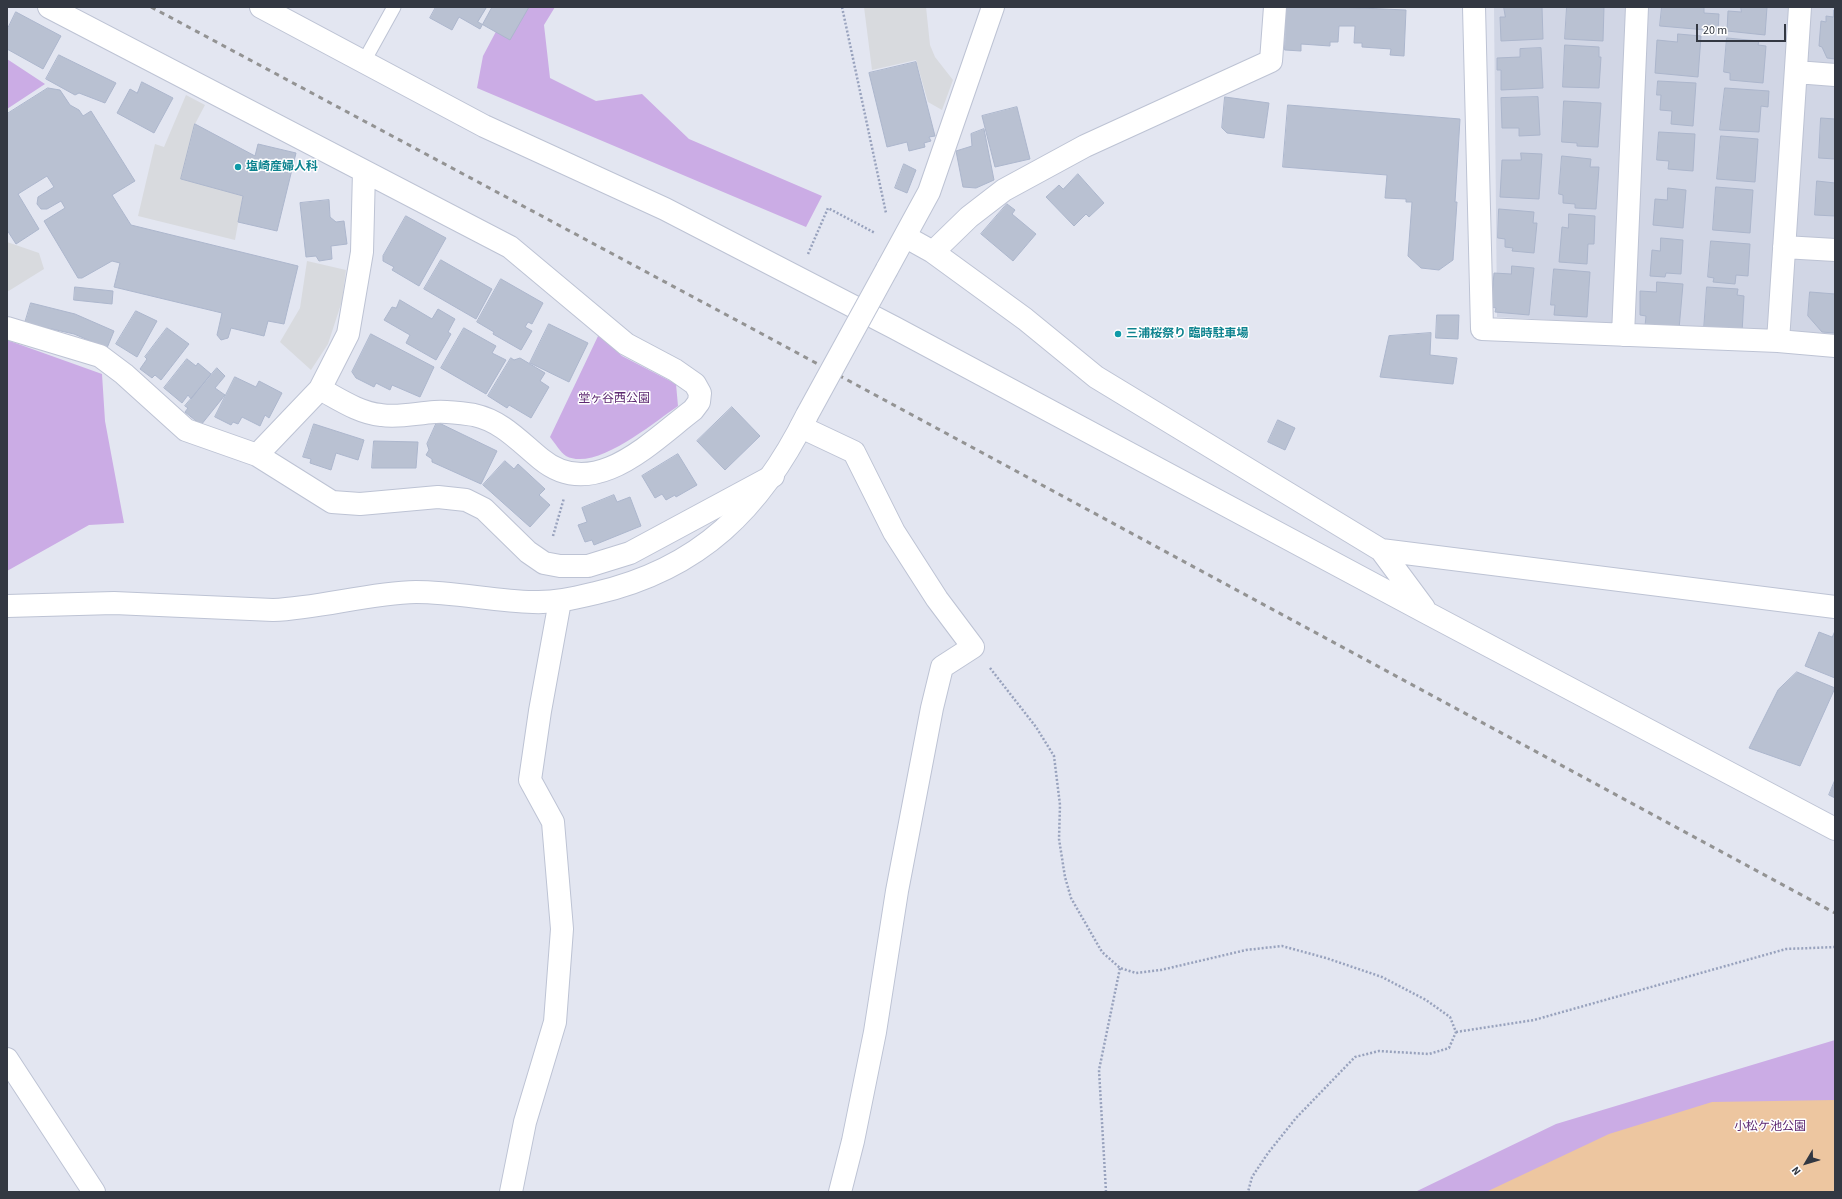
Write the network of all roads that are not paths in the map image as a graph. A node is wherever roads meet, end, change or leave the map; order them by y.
1 (49, 7) edge
2 (261, 7) edge
3 (394, 7) edge
4 (993, 7) edge
5 (1275, 7) edge
6 (1474, 7) edge
7 (1637, 7) edge
8 (1800, 7) edge
9 (364, 63) junction
10 (1796, 72) junction
11 (1835, 75) edge
12 (364, 171) junction
13 (903, 242) junction
14 (1784, 247) junction
15 (1835, 250) edge
16 (933, 252) junction
17 (7, 328) edge
18 (1623, 335) junction
19 (1778, 341) junction
20 (1835, 346) edge
21 (320, 389) junction
22 (804, 421) junction
23 (257, 455) junction
24 (773, 475) junction
25 (1381, 550) junction
26 (560, 601) junction
27 (7, 606) edge
28 (1835, 608) edge
29 (1429, 614) junction
30 (1835, 829) edge
31 (7, 1059) edge
32 (94, 1192) edge
33 (511, 1192) edge
34 (840, 1192) edge

1 - 12 street
2 - 9 street
3 - 9 lane
4 - 13 street
5 - 16 street
6 - 18 street
7 - 18 street
8 - 10 street
9 - 29 street
10 - 11 street
10 - 14 street
12 - 21 street
12 - 21 street
13 - 16 street
13 - 22 street, bridge
14 - 15 street
14 - 19 street
16 - 25 street
17 - 23 street
18 - 19 street
19 - 20 street
21 - 23 street
22 - 24 street
22 - 34 street
23 - 24 street
24 - 26 street
25 - 28 street
25 - 29 street
26 - 27 street
26 - 33 street
29 - 30 street
31 - 32 street

